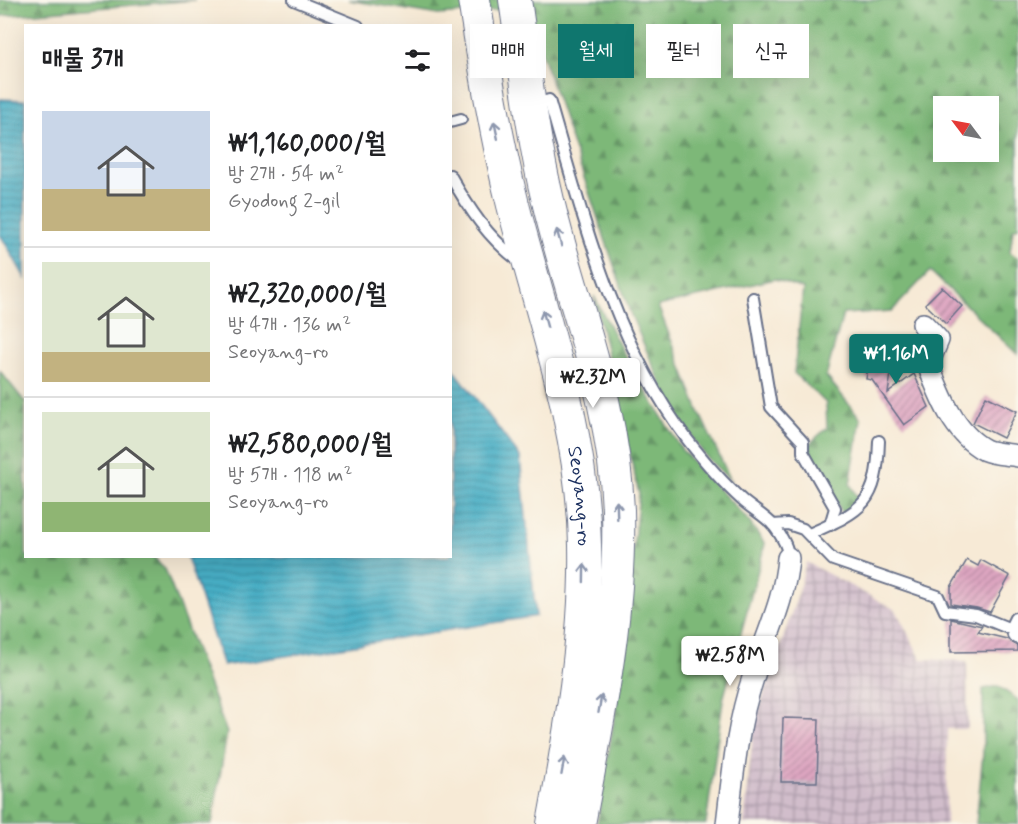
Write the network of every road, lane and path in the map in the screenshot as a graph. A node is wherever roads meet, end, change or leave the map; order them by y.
1 (294, 0) edge
2 (474, 0) edge
3 (515, 0) edge
4 (353, 24) edge
5 (534, 104) dead end
6 (461, 119) dead end
7 (452, 121) edge
8 (452, 179) edge
9 (532, 271) junction
10 (753, 298) dead end
11 (923, 324) dead end
12 (879, 441) dead end
13 (1018, 456) edge
14 (773, 525) junction
15 (830, 525) junction
16 (809, 534) junction
17 (788, 558) joint
18 (1018, 618) edge
19 (1015, 631) edge
20 (553, 824) edge
21 (579, 824) edge
22 (727, 824) edge

1 - 4 lane
9 -> 2 main road, Seoyang-ro
21 -> 3 main road, Seoyang-ro
5 - 14 lane
6 - 7 lane
8 - 9 lane
20 -> 9 main road, Seoyang-ro
10 - 15 lane
11 - 13 street
12 - 15 lane
14 - 16 lane
14 - 17 lane
15 - 16 lane
16 - 19 lane
17 - 22 street
18 - 19 lane

